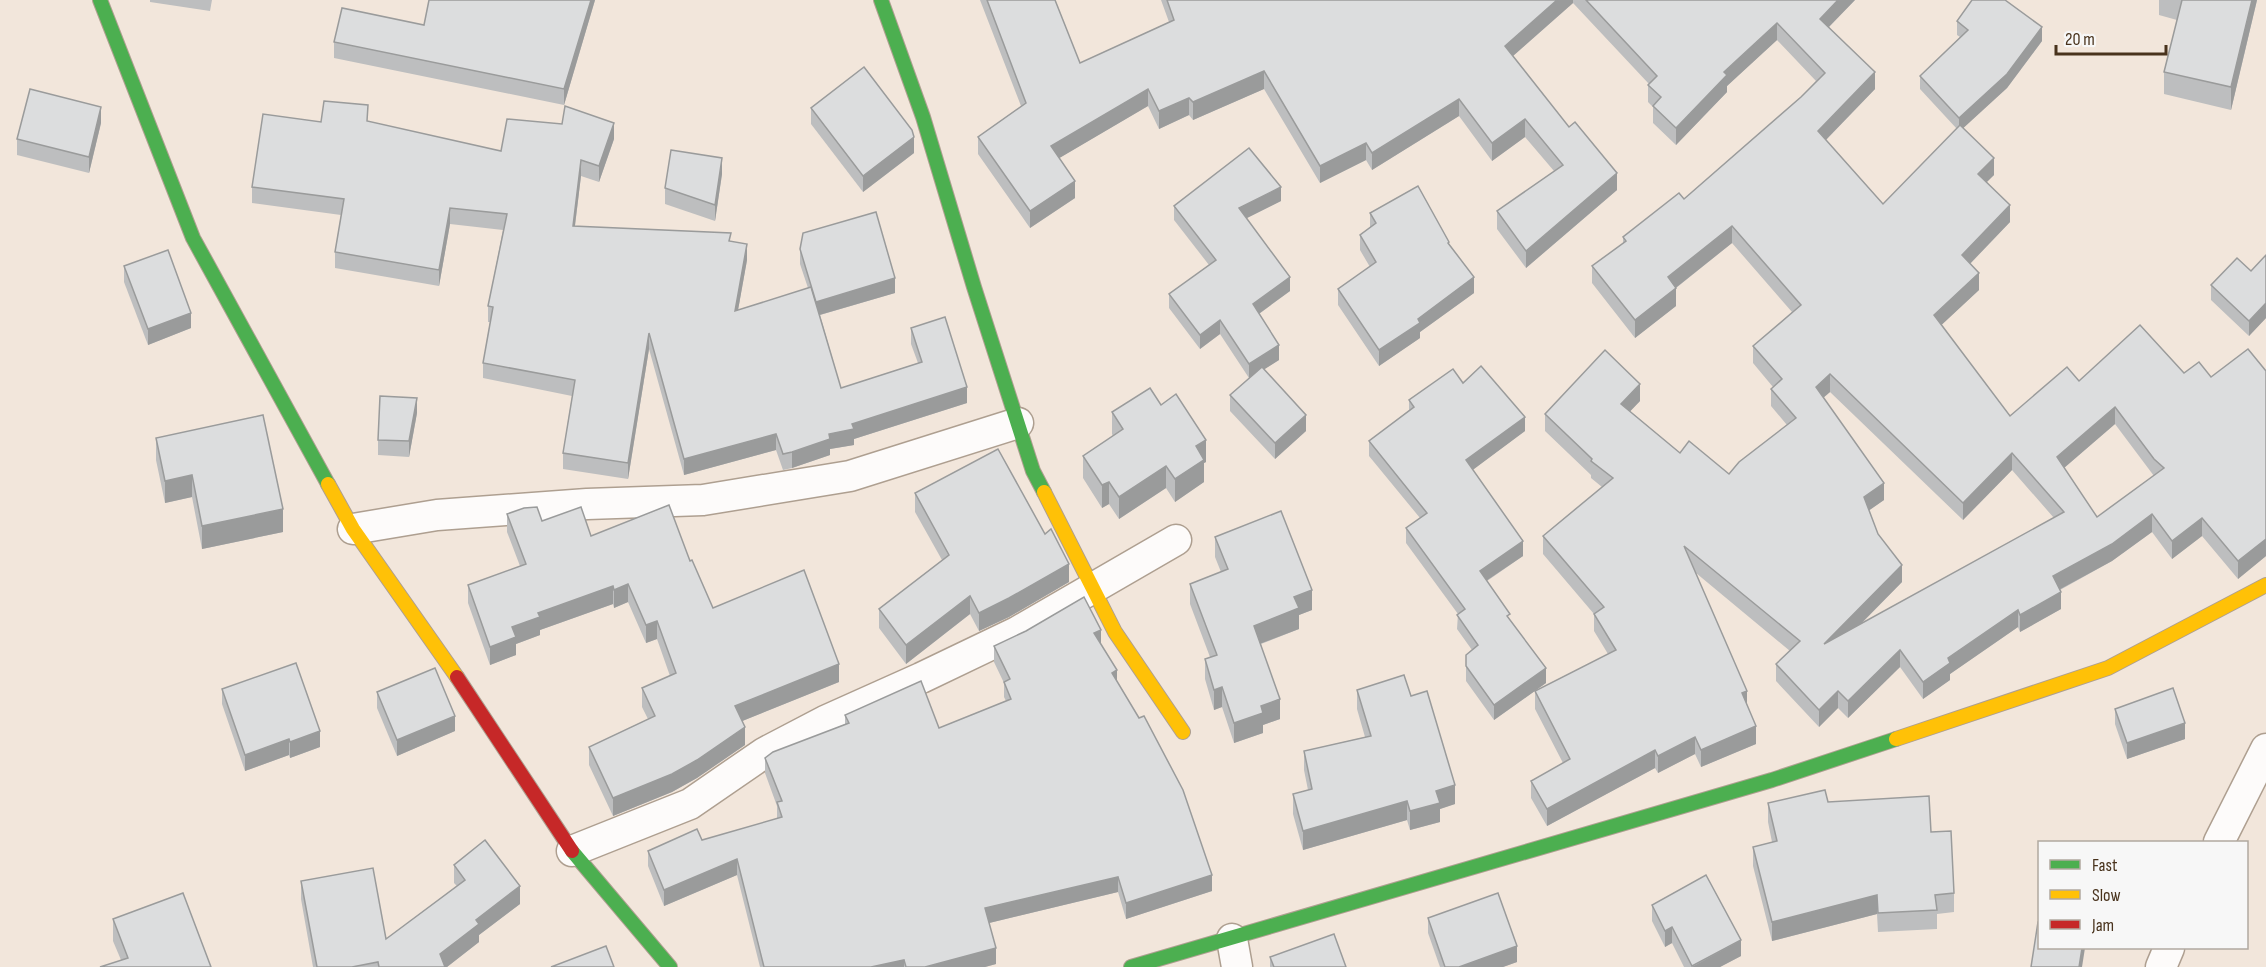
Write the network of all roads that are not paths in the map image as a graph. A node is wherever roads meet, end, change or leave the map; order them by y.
1 (100, 0) edge
2 (881, 0) edge
3 (1018, 423) junction
4 (353, 529) junction
5 (1176, 540) dead end
6 (2266, 585) edge
7 (1092, 588) junction
8 (1183, 732) dead end
9 (2266, 748) edge
10 (2220, 841) edge
11 (572, 851) junction
12 (2169, 949) edge
13 (1234, 953) edge
14 (670, 967) edge
15 (1131, 967) edge
16 (2161, 967) edge

1 - 4 street
2 - 3 street
3 - 4 street
3 - 7 street
4 - 11 street
5 - 7 street
6 - 13 street
7 - 8 street
7 - 11 street
9 - 10 street
11 - 14 street
12 - 16 street
13 - 15 street

